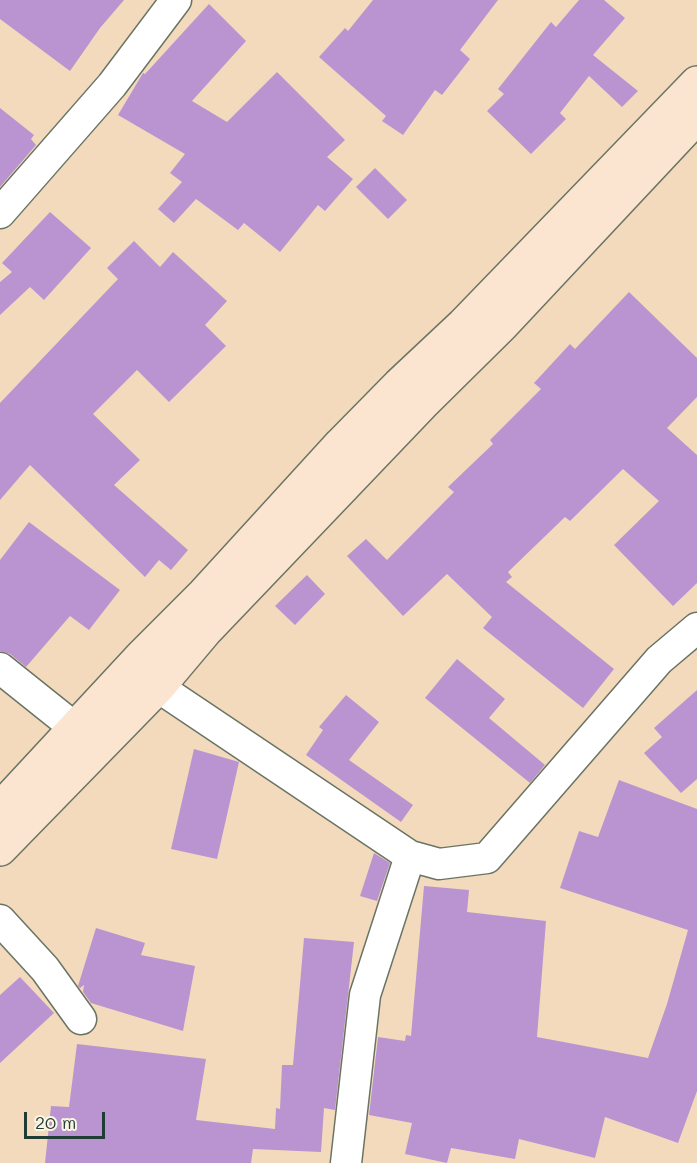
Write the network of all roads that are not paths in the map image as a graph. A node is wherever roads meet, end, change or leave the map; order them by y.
1 (176, 0) edge
2 (697, 83) edge
3 (697, 117) edge
4 (0, 213) edge
5 (697, 628) edge
6 (0, 668) edge
7 (158, 687) junction
8 (75, 728) junction
9 (0, 809) edge
10 (0, 849) edge
11 (410, 856) junction
12 (0, 920) edge
13 (81, 1019) dead end
14 (346, 1163) edge

1 - 4 street
2 - 8 main road
3 - 7 main road
5 - 11 street
6 - 8 street
7 - 10 main road
7 - 11 street
8 - 9 main road
11 - 14 street
12 - 13 street

